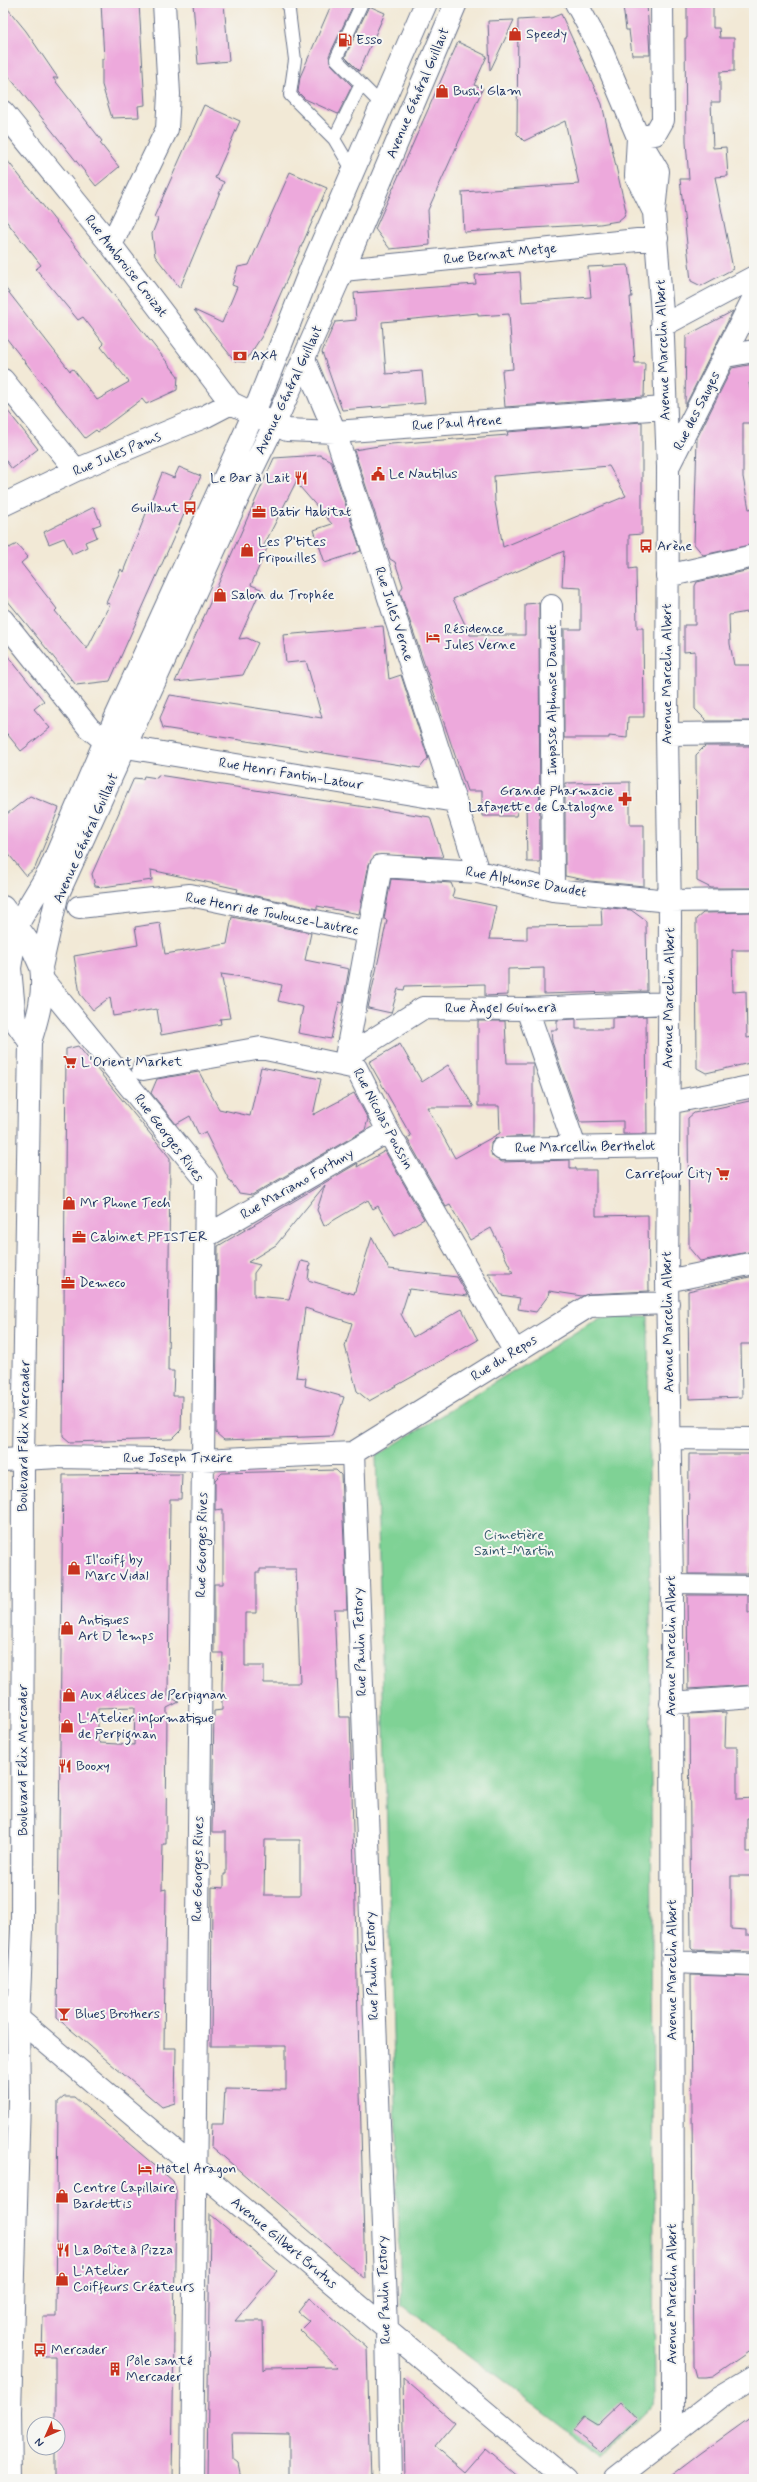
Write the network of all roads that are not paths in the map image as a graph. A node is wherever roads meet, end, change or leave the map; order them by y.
1 (164, 3) edge
2 (288, 3) edge
3 (362, 3) edge
4 (426, 3) edge
5 (456, 3) edge
6 (576, 3) edge
7 (586, 3) edge
8 (662, 3) edge
9 (601, 50) junction
10 (362, 84) junction
11 (382, 105) junction
12 (3, 112) edge
13 (638, 137) junction
14 (334, 139) junction
15 (353, 171) junction
16 (657, 238) junction
17 (111, 245) junction
18 (343, 270) junction
19 (754, 277) edge
20 (754, 297) edge
21 (662, 326) junction
22 (754, 351) edge
23 (726, 356) junction
24 (304, 359) junction
25 (3, 380) edge
26 (231, 403) junction
27 (664, 408) junction
28 (254, 413) junction
29 (275, 423) junction
30 (335, 432) junction
31 (668, 467) junction
32 (76, 470) junction
33 (3, 505) edge
34 (754, 556) edge
35 (668, 576) junction
36 (551, 606) dead end
37 (3, 620) edge
38 (754, 733) edge
39 (667, 734) junction
40 (105, 741) junction
41 (126, 747) junction
42 (455, 801) junction
43 (381, 866) joint
44 (478, 872) junction
45 (553, 890) junction
46 (754, 900) edge
47 (670, 901) junction
48 (3, 907) edge
49 (79, 908) dead end
50 (17, 925) junction
51 (368, 932) junction
52 (3, 957) edge
53 (41, 973) junction
54 (669, 1003) junction
55 (527, 1009) junction
56 (9, 1019) edge
57 (30, 1042) junction
58 (351, 1062) junction
59 (143, 1069) dead end
60 (754, 1086) edge
61 (668, 1103) junction
62 (388, 1131) junction
63 (668, 1146) junction
64 (575, 1147) junction
65 (502, 1148) dead end
66 (205, 1237) junction
67 (754, 1263) edge
68 (667, 1281) junction
69 (668, 1303) junction
70 (515, 1352) junction
71 (669, 1438) junction
72 (754, 1439) edge
73 (353, 1452) junction
74 (13, 1460) edge
75 (202, 1460) junction
76 (672, 1584) junction
77 (754, 1585) edge
78 (754, 1698) edge
79 (671, 1703) junction
80 (672, 1962) junction
81 (754, 1965) edge
82 (11, 2012) edge
83 (195, 2170) junction
84 (387, 2329) junction
85 (754, 2377) edge
86 (673, 2433) junction
87 (11, 2479) edge
88 (192, 2479) edge
89 (390, 2479) edge
90 (565, 2479) edge
91 (615, 2479) edge

1 - 17 street
2 - 14 lane
3 - 10 lane
4 - 11 street, Avenue Général Guillaut
5 - 18 street, Avenue Général Guillaut
6 - 9 street, Avenue Marcelin Albert
7 - 9 street, Avenue Marcelin Albert
8 - 13 street
9 - 13 street, Avenue Marcelin Albert
10 - 11 lane
10 - 14 lane
11 - 15 street, Avenue Général Guillaut
12 - 17 street, Rue Ambroise Croizat
13 - 16 street, Avenue Marcelin Albert
14 - 15 lane
15 - 28 street, Avenue Général Guillaut
16 - 18 street, Rue Bernat Metge
16 - 21 street, Avenue Marcelin Albert
17 - 26 street, Rue Ambroise Croizat
18 - 24 street, Avenue Général Guillaut
19 - 21 street
20 - 23 street, Rue des Sauges
21 - 27 street, Avenue Marcelin Albert
22 - 23 street, Rue des Sauges
23 - 31 street, Rue des Sauges
24 - 29 street, Avenue Général Guillaut
24 - 30 street, Rue Jules Verne
25 - 32 street
26 - 28 street, Rue Ambroise Croizat
26 - 32 street, Rue Jules Pams
27 - 30 street, Rue Paul Arene
27 - 31 street, Avenue Marcelin Albert
28 - 29 street, Rue Paul Arene
28 - 40 street, Avenue Général Guillaut
29 - 30 street, Rue Paul Arene
29 - 41 street, Avenue Général Guillaut
30 - 42 street, Rue Jules Verne
31 - 35 street, Avenue Marcelin Albert
32 - 33 street, Rue Jules Pams
34 - 35 street
35 - 39 street, Avenue Marcelin Albert
36 - 45 street, Impasse Alphonse Daudet
37 - 40 street
38 - 39 street
39 - 47 street, Avenue Marcelin Albert
40 - 50 street, Avenue Général Guillaut
41 - 42 street, Rue Henri Fantin-Latour
41 - 53 street, Avenue Général Guillaut
42 - 44 street, Rue Jules Verne
43 - 44 street, Rue Alphonse Daudet
43 - 51 street, Rue Nicolas Poussin
44 - 45 street, Rue Alphonse Daudet
45 - 47 street, Rue Alphonse Daudet
46 - 47 street, Rue Alphonse Daudet
47 - 54 street, Avenue Marcelin Albert
48 - 50 street
49 - 51 street, Rue Henri de Toulouse-Lautrec
50 - 52 street
50 - 53 street
50 - 56 street, Avenue Général Guillaut
51 - 58 street, Rue Nicolas Poussin
53 - 57 street, Avenue Général Guillaut
53 - 66 street, Rue Georges Rives
54 - 55 street, Rue Àngel Guimerà
54 - 61 street, Avenue Marcelin Albert
55 - 58 street, Rue Àngel Guimerà
55 - 64 street
56 - 57 street, Avenue Général Guillaut
57 - 74 street, Boulevard Félix Mercader
58 - 59 street
58 - 62 street, Rue Nicolas Poussin
60 - 61 street
61 - 63 street, Avenue Marcelin Albert
62 - 66 street, Rue Mariano Fortuny
62 - 70 street, Rue Nicolas Poussin
63 - 64 street, Rue Marcellin Berthelot
63 - 68 street, Avenue Marcelin Albert
64 - 65 street, Rue Marcellin Berthelot
66 - 75 street, Rue Georges Rives
67 - 68 street
68 - 69 street, Avenue Marcelin Albert
69 - 70 street, Rue du Repos
69 - 71 street, Avenue Marcelin Albert
70 - 73 street, Rue du Repos
71 - 72 street
71 - 76 street, Avenue Marcelin Albert
73 - 75 street, Rue Joseph Tixeire
73 - 84 street, Rue Paulin Testory
74 - 75 street, Rue Joseph Tixeire
74 - 82 street, Boulevard Félix Mercader
75 - 83 street, Rue Georges Rives
76 - 77 street
76 - 79 street, Avenue Marcelin Albert
78 - 79 street
79 - 80 street, Avenue Marcelin Albert
80 - 81 street
80 - 86 street, Avenue Marcelin Albert
82 - 83 street, Avenue Gilbert Brutus
82 - 87 street, Boulevard Félix Mercader
83 - 84 street, Avenue Gilbert Brutus
83 - 88 street, Rue Georges Rives
84 - 89 street, Rue Paulin Testory
84 - 90 street, Avenue Gilbert Brutus
85 - 86 street
86 - 91 street

